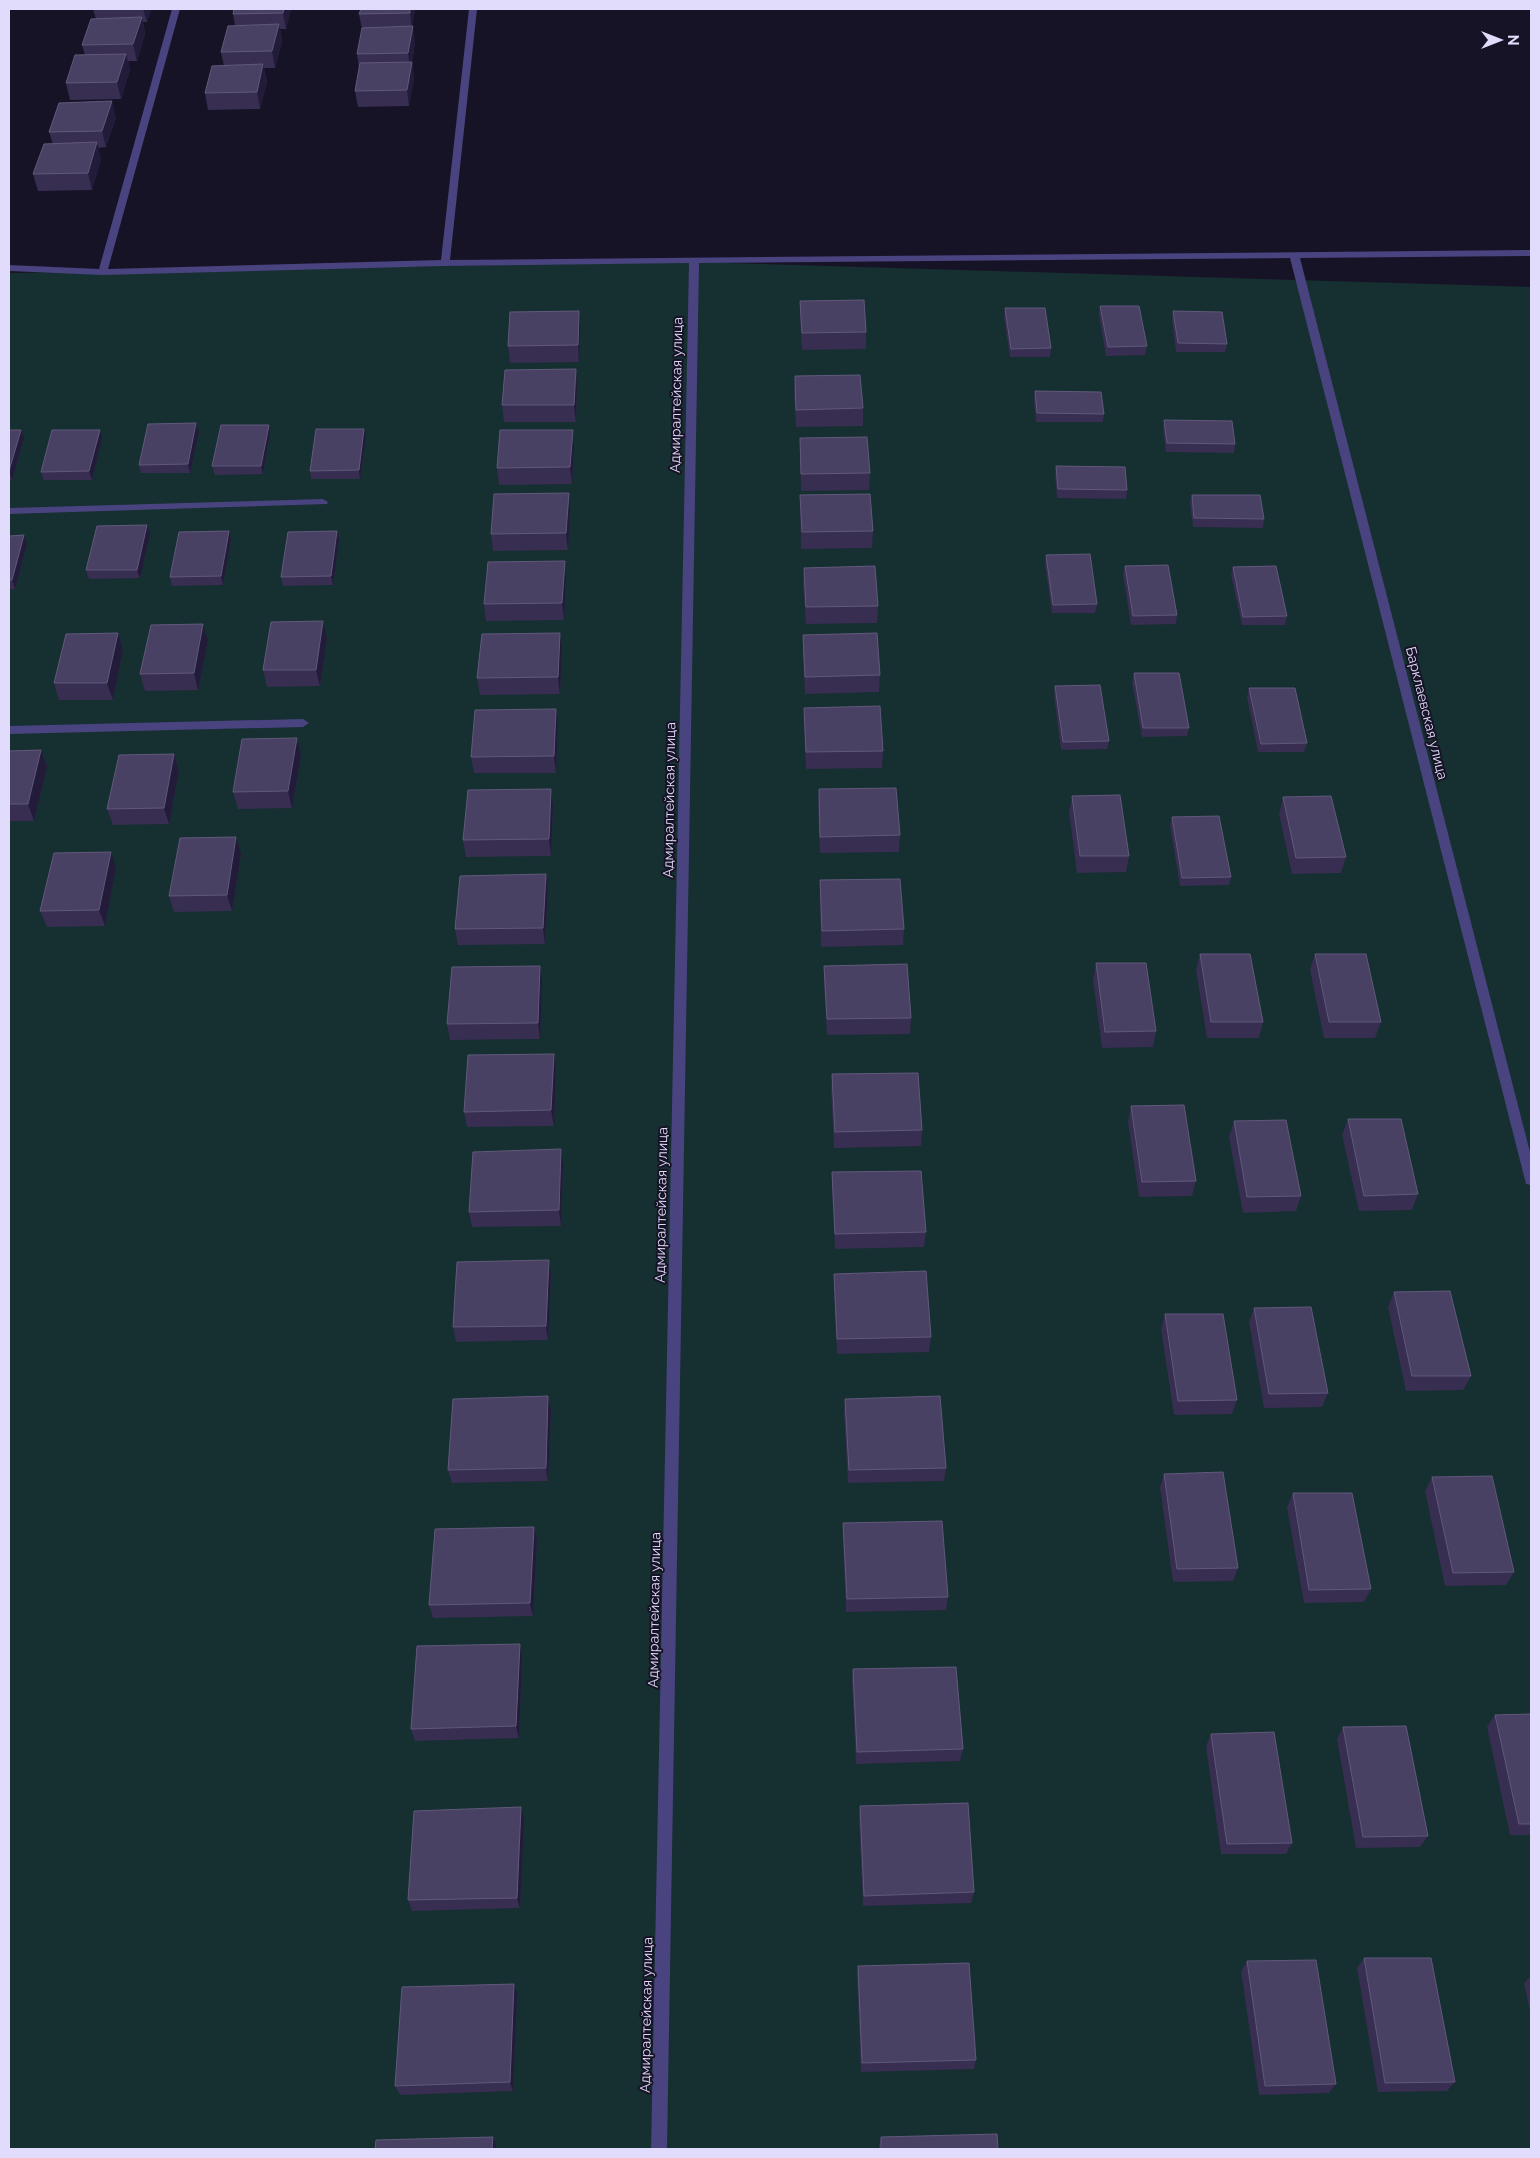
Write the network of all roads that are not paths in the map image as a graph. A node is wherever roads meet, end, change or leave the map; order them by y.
1 (176, 9) edge
2 (473, 9) edge
3 (1531, 253) edge
4 (1294, 254) junction
5 (694, 262) junction
6 (445, 263) junction
7 (9, 268) edge
8 (104, 272) junction
9 (324, 502) dead end
10 (9, 511) edge
11 (303, 723) dead end
12 (9, 730) edge
13 (1531, 1180) edge
14 (658, 2149) edge

1 - 8 street
2 - 6 street
3 - 4 street
4 - 5 street
4 - 13 street, Барклаевская улица
5 - 6 street
5 - 14 street, Адмиралтейская улица
6 - 8 street
7 - 8 street
9 - 10 street
11 - 12 street

